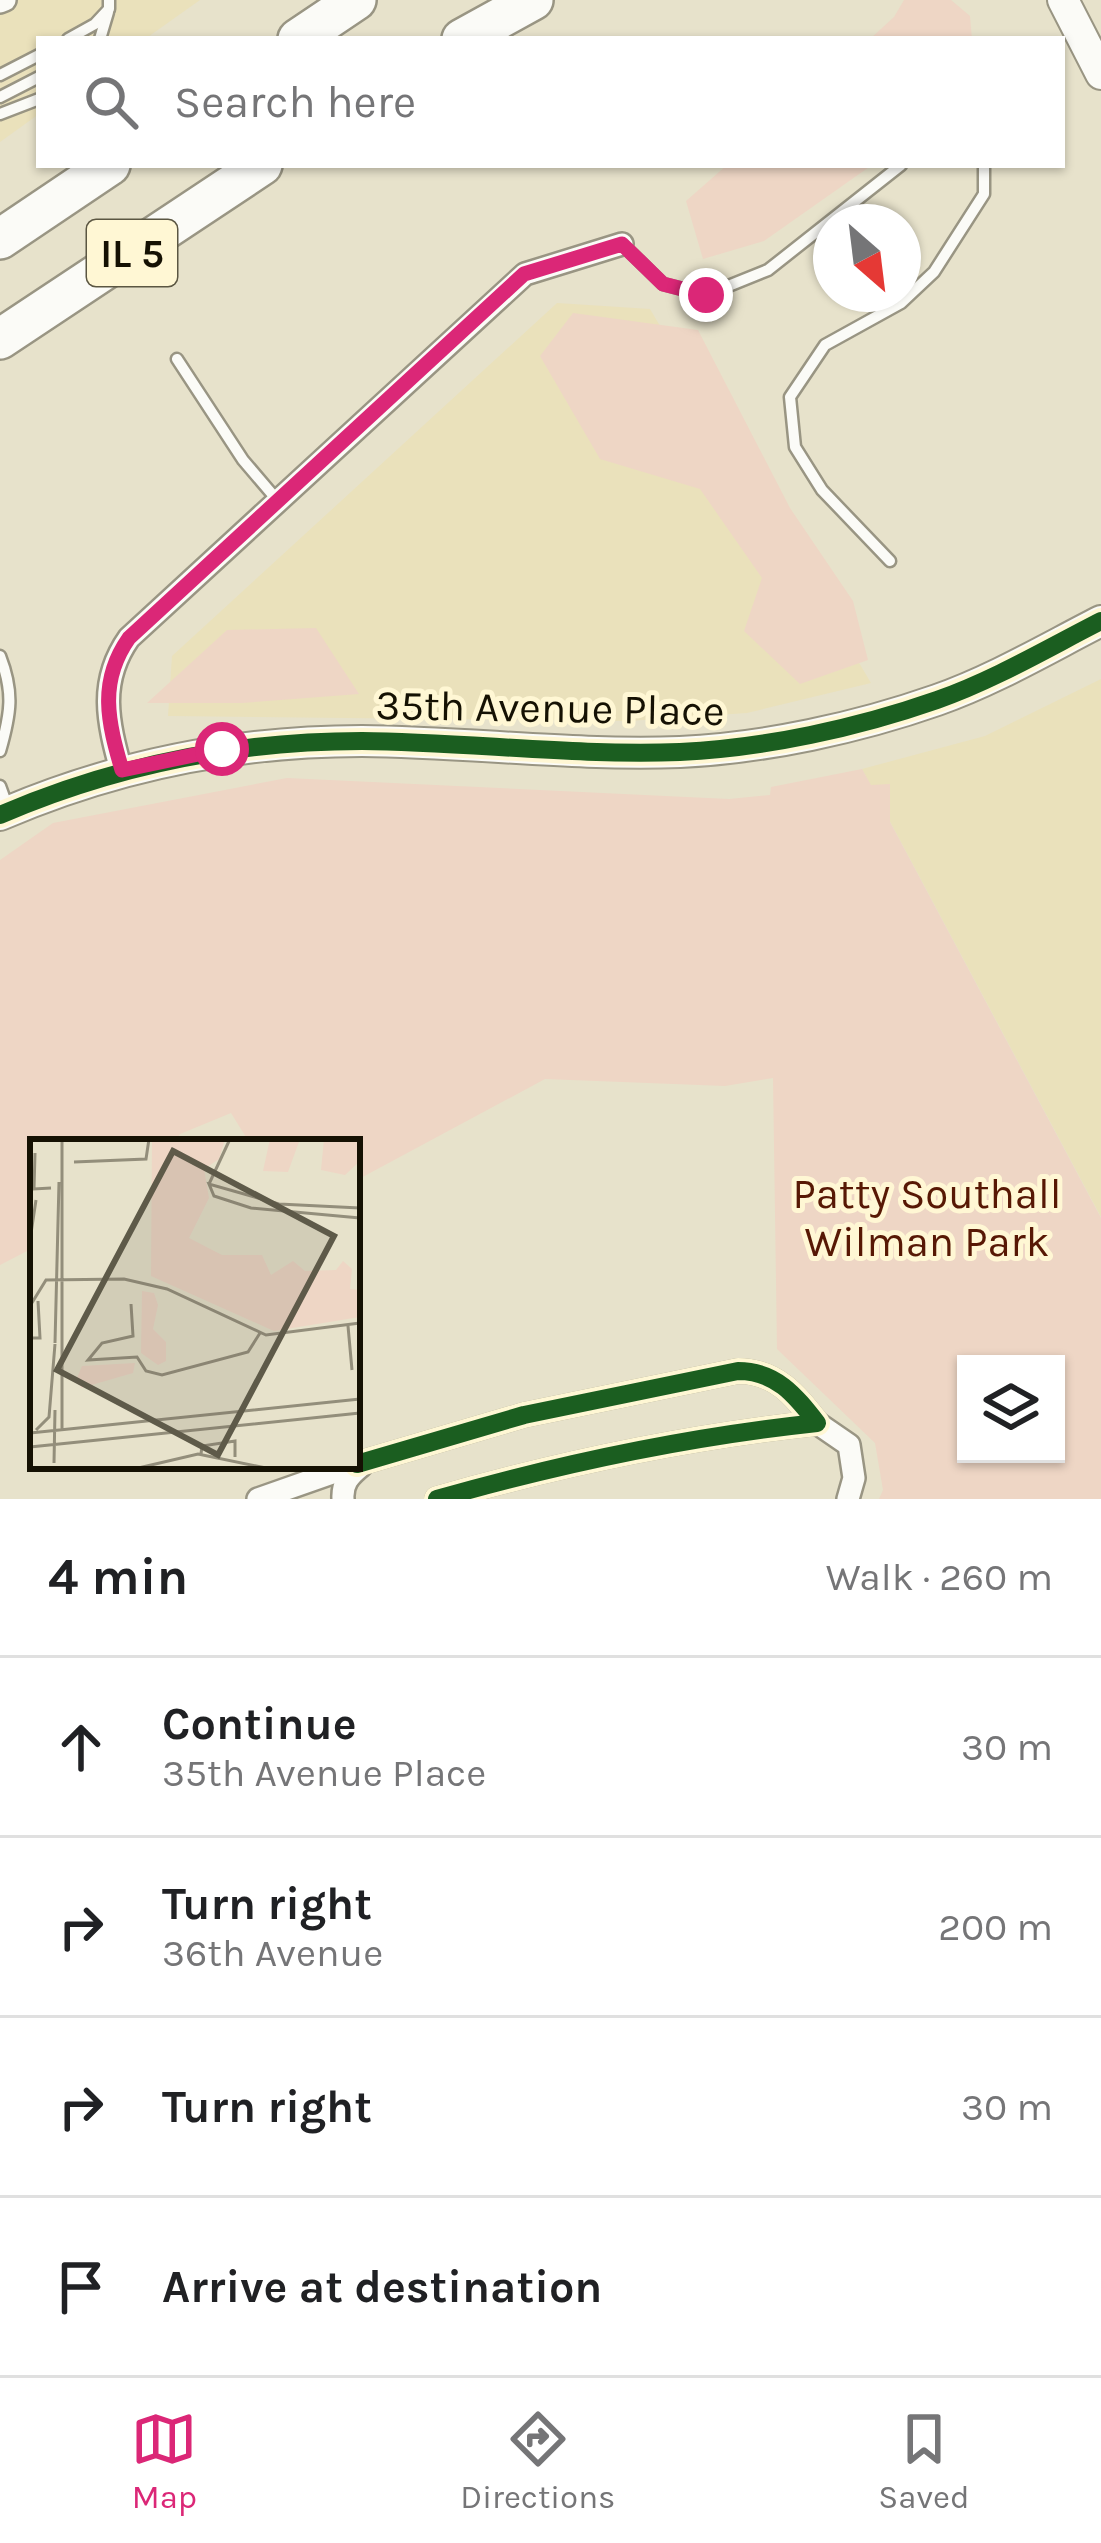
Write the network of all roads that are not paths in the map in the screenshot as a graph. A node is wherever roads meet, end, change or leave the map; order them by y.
1 (356, 0) edge
2 (503, 0) edge
3 (532, 0) edge
4 (1063, 0) edge
5 (109, 4) edge
6 (73, 36) edge
7 (101, 36) edge
8 (302, 36) edge
9 (452, 36) edge
10 (467, 36) edge
11 (36, 57) edge
12 (1101, 74) edge
13 (0, 75) edge
14 (36, 79) edge
15 (0, 97) edge
16 (36, 100) edge
17 (0, 114) edge
18 (105, 168) edge
19 (257, 168) edge
20 (898, 168) edge
21 (984, 168) edge
22 (0, 238) edge
23 (622, 244) joint
24 (0, 339) edge
25 (177, 359) dead end
26 (278, 501) junction
27 (890, 562) dead end
28 (1101, 621) edge
29 (0, 656) edge
30 (0, 751) edge
31 (122, 770) junction
32 (3, 804) edge
33 (817, 1423) junction
34 (360, 1463) edge
35 (343, 1469) edge
36 (355, 1469) edge
37 (258, 1499) edge
38 (343, 1499) edge
39 (436, 1499) edge
40 (848, 1499) edge

1 - 8 highway
2 - 9 highway
3 - 10 highway
4 - 12 street
5 - 6 lane
5 - 7 lane
11 - 13 lane
14 - 15 lane
16 - 17 lane
18 - 22 highway, IL 5
19 - 24 highway, IL 5
20 - 23 lane
21 - 27 lane
23 - 26 street
25 - 26 lane
26 - 31 street
28 - 31 street, 35th Avenue Place
29 - 30 lane
31 - 32 street, 35th Avenue Place
33 - 34 street
33 - 39 street
33 - 40 street
35 - 37 street
36 - 38 street

